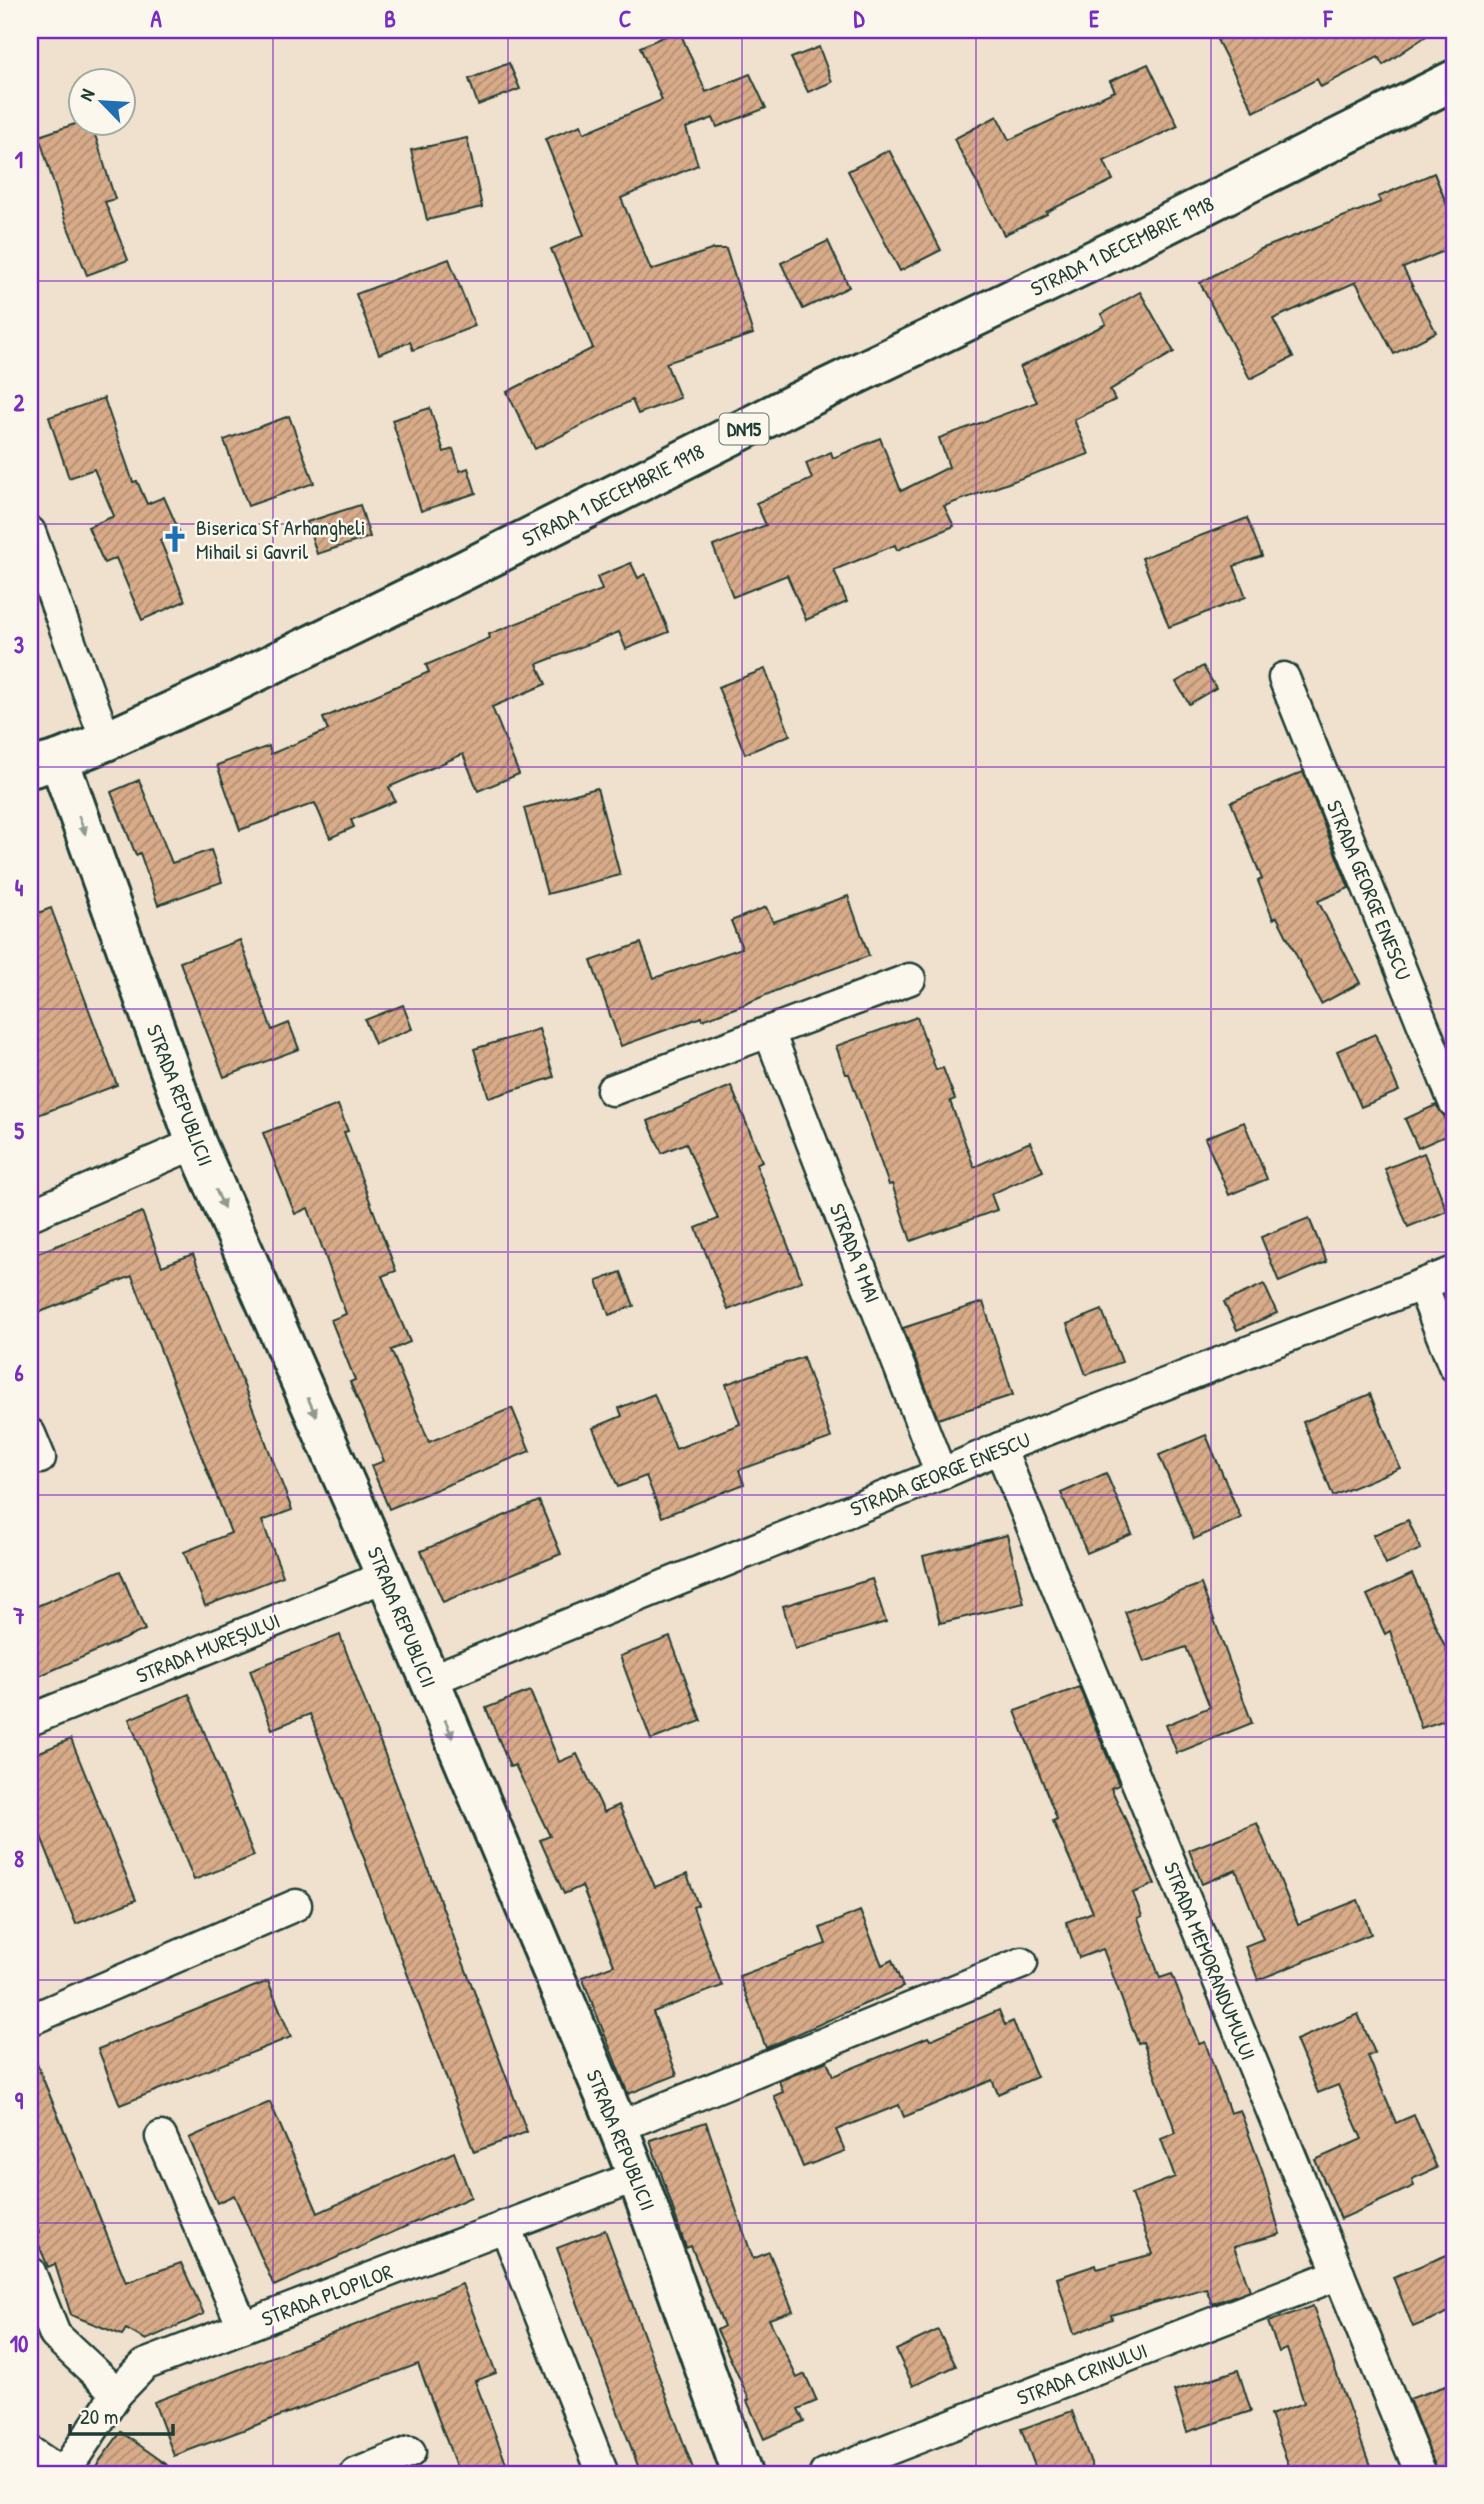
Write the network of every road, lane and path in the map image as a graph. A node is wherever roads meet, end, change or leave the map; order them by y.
1 (1454, 80) edge
2 (30, 532) edge
3 (1284, 678) dead end
4 (106, 741) junction
5 (44, 764) edge
6 (910, 979) dead end
7 (769, 1032) junction
8 (612, 1090) dead end
9 (1454, 1102) edge
10 (196, 1143) junction
11 (30, 1215) edge
12 (1454, 1272) edge
13 (1422, 1285) junction
14 (1454, 1366) edge
15 (1000, 1448) junction
16 (941, 1474) junction
17 (386, 1576) junction
18 (428, 1681) junction
19 (30, 1720) edge
20 (296, 1905) dead end
21 (1022, 1963) dead end
22 (30, 2020) edge
23 (618, 2127) junction
24 (161, 2137) dead end
25 (637, 2176) junction
26 (505, 2226) junction
27 (30, 2272) edge
28 (1339, 2274) junction
29 (243, 2327) junction
30 (117, 2393) junction
31 (30, 2452) edge
32 (410, 2452) dead end
33 (63, 2474) edge
34 (356, 2474) edge
35 (603, 2474) edge
36 (742, 2474) edge
37 (825, 2474) edge
38 (1421, 2474) edge

1 - 4 street, STRADA 1 DECEMBRIE 1918 / DN15
2 - 4 street
3 - 9 street, STRADA GEORGE ENESCU
4 - 5 street, STRADA 1 DECEMBRIE 1918 / DN15
5 -> 10 street, STRADA REPUBLICII
6 - 7 street
7 - 8 street
7 - 16 street, STRADA 9 MAI
10 - 11 street
10 -> 17 street, STRADA REPUBLICII
12 - 13 street, STRADA GEORGE ENESCU
13 - 14 street
13 - 15 street, STRADA GEORGE ENESCU
15 - 16 street, STRADA GEORGE ENESCU
15 - 28 street, STRADA MEMORANDUMULUI
16 - 18 street, STRADA GEORGE ENESCU
17 - 18 street, STRADA REPUBLICII
17 - 19 street, STRADA MUREȘULUI
18 -> 23 street, STRADA REPUBLICII
20 - 22 street
21 - 23 street
23 - 25 street, STRADA REPUBLICII
24 - 29 street
25 - 26 street, STRADA PLOPILOR
25 - 36 street, STRADA REPUBLICII
26 - 29 street, STRADA PLOPILOR
26 - 35 street
27 - 30 street
28 - 37 street, STRADA CRINULUI
28 - 38 street, STRADA MEMORANDUMULUI
29 - 30 street, STRADA PLOPILOR
30 - 33 street, STRADA PLOPILOR
31 - 33 street
32 - 34 street

